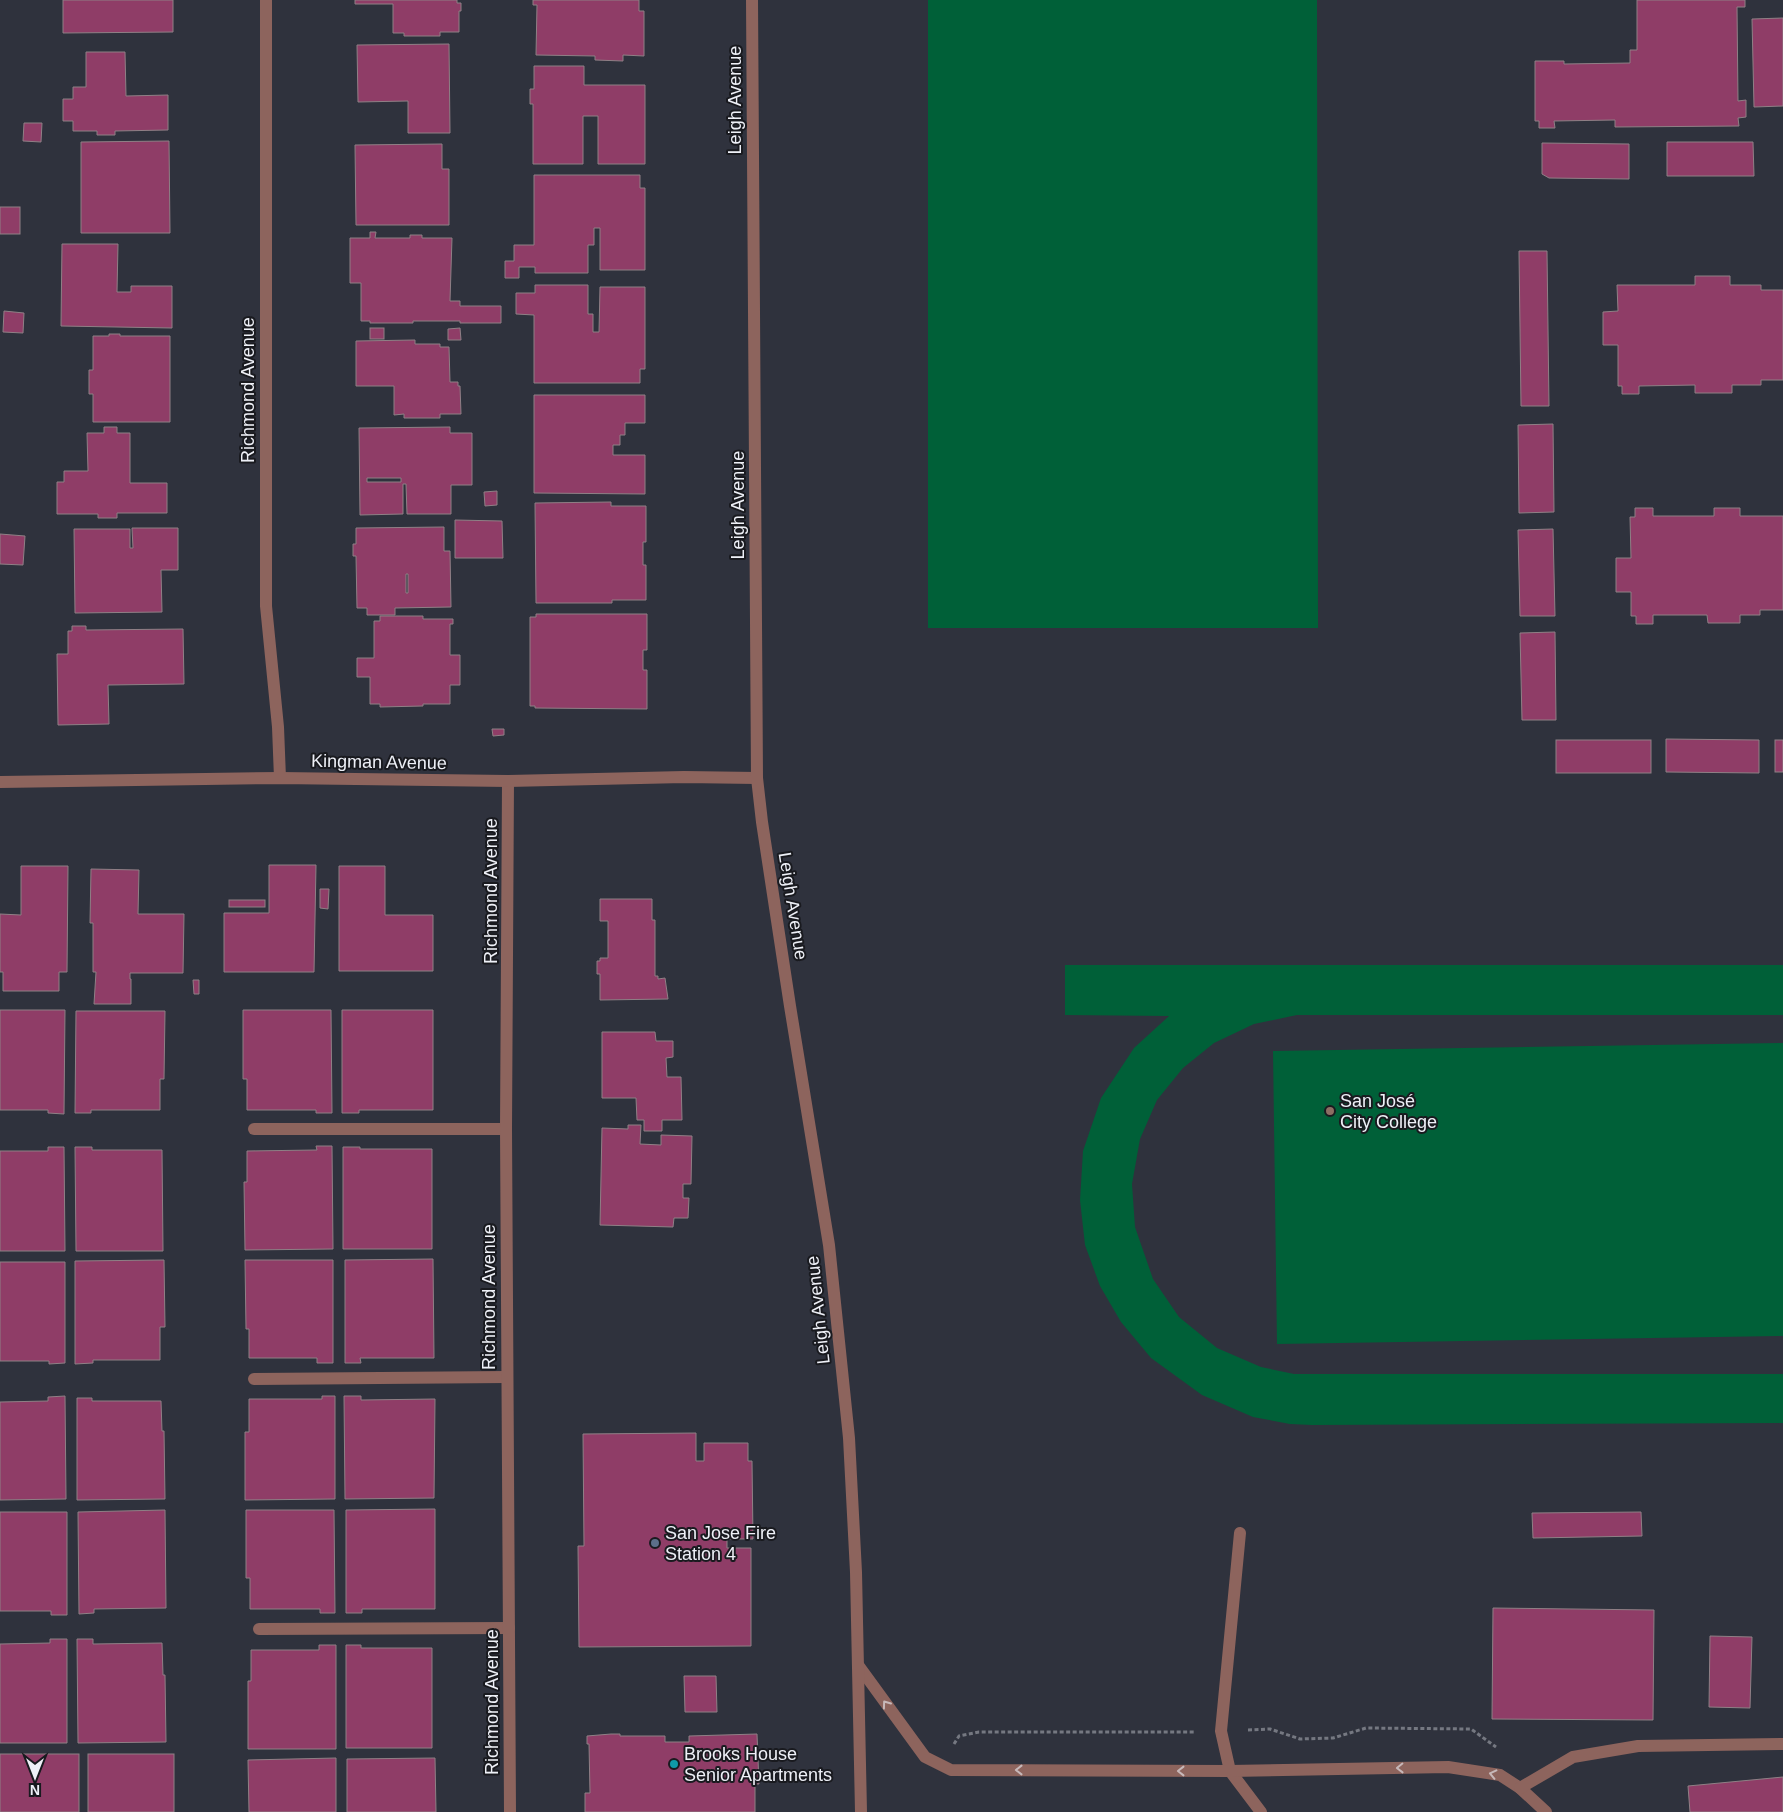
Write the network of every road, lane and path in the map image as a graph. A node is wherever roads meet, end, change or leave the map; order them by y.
1 (266, 0) edge
2 (752, 0) edge
3 (280, 778) junction
4 (757, 778) junction
5 (508, 781) junction
6 (0, 782) edge
7 (254, 1129) dead end
8 (506, 1129) junction
9 (507, 1377) junction
10 (254, 1379) dead end
11 (1240, 1533) dead end
12 (509, 1628) junction
13 (259, 1629) dead end
14 (858, 1665) junction
15 (1199, 1732) dead end
16 (1783, 1744) edge
17 (952, 1747) dead end
18 (1230, 1771) junction
19 (1520, 1788) junction
20 (510, 1812) edge
21 (861, 1812) edge
22 (1261, 1812) edge
23 (1546, 1812) edge

1 - 3 street, Richmond Avenue
2 - 4 street, Leigh Avenue
3 - 5 street, Kingman Avenue
3 - 6 street, Kingman Avenue
4 - 5 street, Kingman Avenue
4 - 14 street, Leigh Avenue
5 - 8 street, Richmond Avenue
7 - 8 street
8 - 9 street, Richmond Avenue
9 - 10 street
9 - 12 street, Richmond Avenue
11 - 18 street
12 - 13 street
12 - 20 street, Richmond Avenue
18 -> 14 street
14 - 21 street, Leigh Avenue
15 - 17 path
16 - 19 street
19 -> 18 street
18 - 22 street
19 - 23 street

